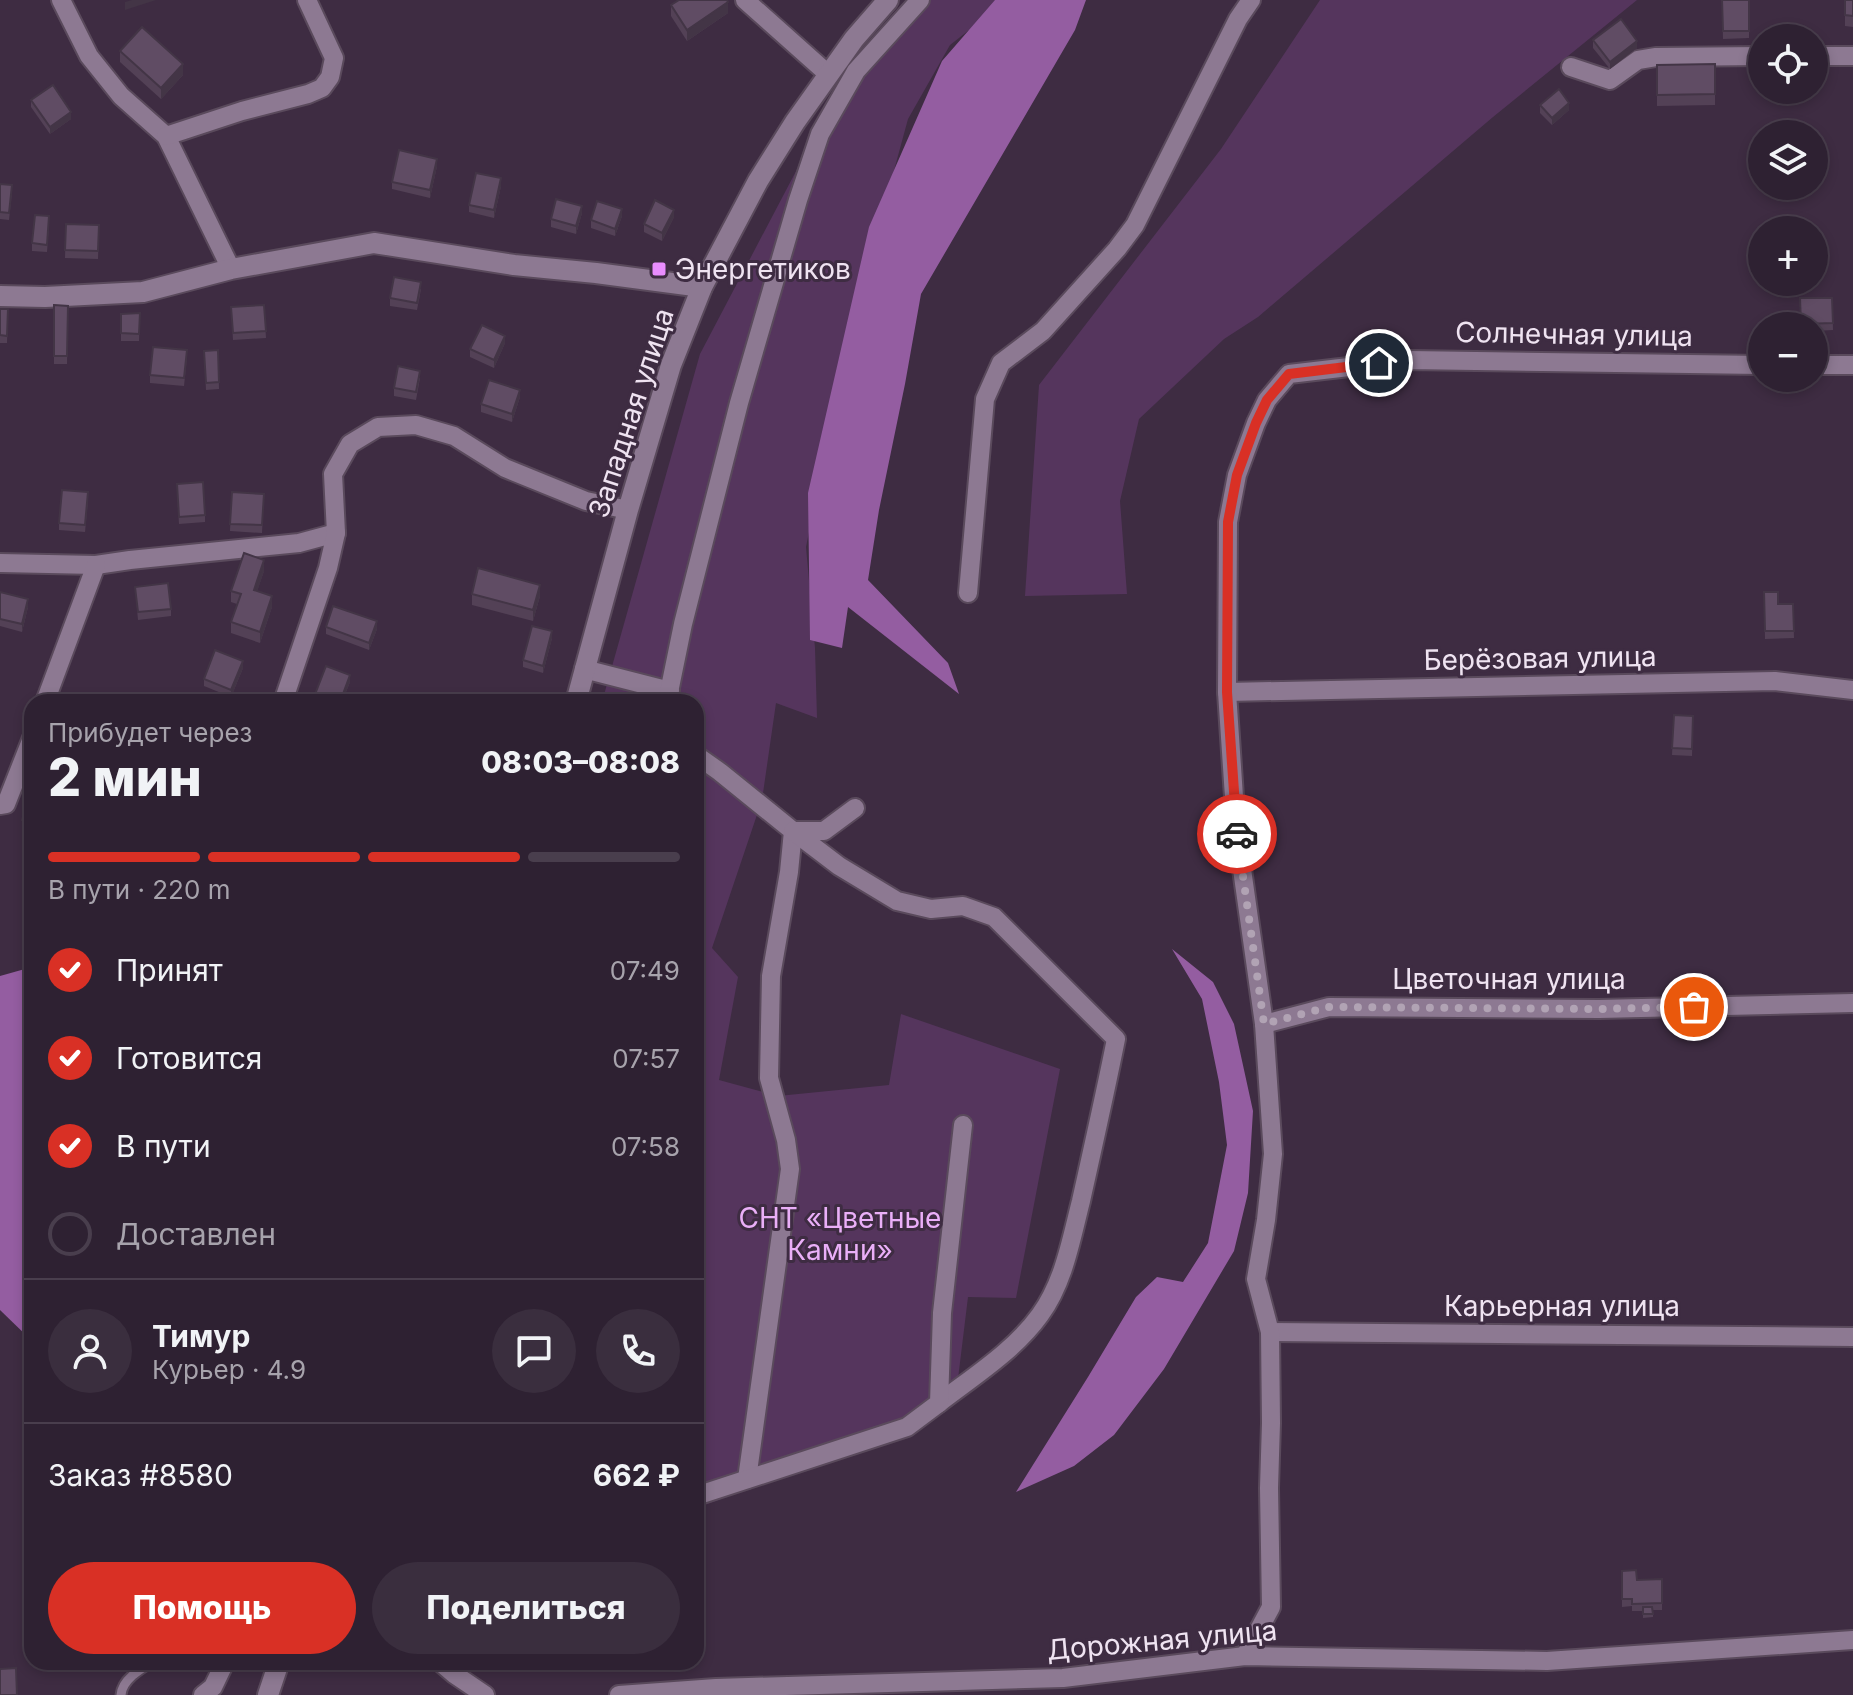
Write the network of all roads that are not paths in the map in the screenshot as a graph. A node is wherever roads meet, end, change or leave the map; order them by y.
1 (61, 0) edge
2 (307, 0) edge
3 (745, 0) edge
4 (888, 0) edge
5 (920, 0) edge
6 (1251, 0) edge
7 (1748, 56) edge
8 (1828, 56) edge
9 (1853, 56) edge
10 (1571, 67) dead end
11 (828, 74) junction
12 (166, 136) junction
13 (231, 269) junction
14 (702, 287) junction
15 (0, 296) edge
16 (1748, 365) edge
17 (1828, 365) edge
18 (1853, 365) edge
19 (628, 510) junction
20 (336, 533) junction
21 (0, 563) edge
22 (96, 565) junction
23 (968, 593) dead end
24 (584, 669) junction
25 (1853, 690) edge
26 (1227, 692) junction
27 (48, 694) edge
28 (286, 694) edge
29 (578, 694) edge
30 (662, 694) edge
31 (668, 694) edge
32 (24, 756) edge
33 (704, 761) edge
34 (3, 804) edge
35 (855, 808) dead end
36 (793, 831) junction
37 (1853, 1003) edge
38 (1264, 1024) junction
39 (963, 1125) dead end
40 (1270, 1332) junction
41 (1853, 1337) edge
42 (939, 1403) junction
43 (747, 1479) junction
44 (704, 1493) edge
45 (1853, 1640) edge
46 (1245, 1656) junction
47 (139, 1670) edge
48 (221, 1670) edge
49 (276, 1670) edge
50 (449, 1670) edge
51 (121, 1695) edge
52 (203, 1695) edge
53 (268, 1695) edge
54 (485, 1695) edge
55 (619, 1695) edge

1 - 12 street
2 - 12 street
3 - 11 street
4 - 11 main road, Западная улица
5 - 31 street
6 - 23 street
7 - 10 street
8 - 9 street
11 - 14 main road, Западная улица
12 - 13 street
13 - 14 main road
13 - 15 main road
14 - 19 main road, Западная улица
16 - 26 street, Солнечная улица
17 - 18 street
19 - 20 street
19 - 24 main road, Западная улица
20 - 22 street
20 - 28 street
21 - 22 street
22 - 27 street
24 - 29 main road, Западная улица
24 - 30 street
25 - 26 street, Берёзовая улица
26 - 38 street
32 - 34 street
33 - 36 street
35 - 36 street
36 - 42 street
36 - 43 street
37 - 38 street, Цветочная улица
38 - 40 street
39 - 42 street
40 - 41 street, Карьерная улица
40 - 46 street
42 - 43 street
43 - 44 street
45 - 46 street, Дорожная улица
46 - 55 street, Дорожная улица
47 - 51 lane
48 - 52 street
49 - 53 main road
50 - 54 street

